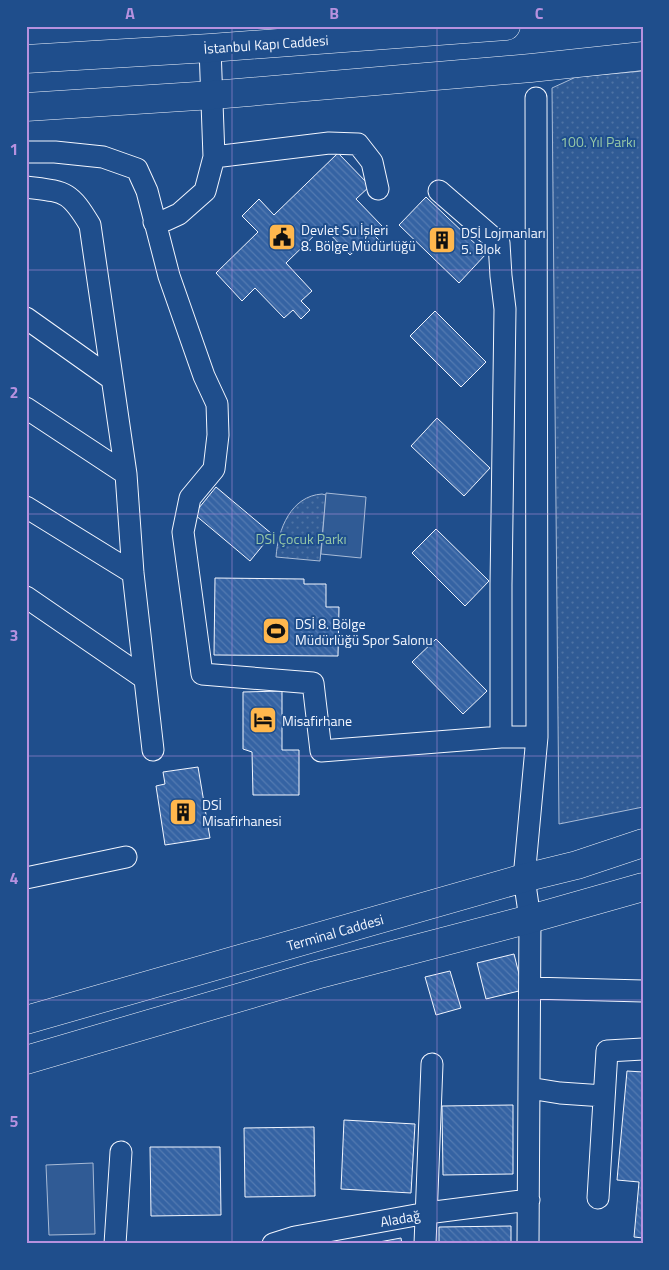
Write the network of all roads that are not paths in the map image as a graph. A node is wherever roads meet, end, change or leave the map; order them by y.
1 (506, 26) edge
2 (210, 48) junction
3 (643, 56) edge
4 (26, 59) edge
5 (213, 95) junction
6 (536, 98) dead end
7 (26, 107) edge
8 (26, 152) edge
9 (214, 157) junction
10 (26, 187) edge
11 (378, 189) dead end
12 (438, 190) dead end
13 (154, 222) junction
14 (26, 318) edge
15 (112, 378) junction
16 (26, 408) edge
17 (126, 474) junction
18 (26, 506) edge
19 (133, 572) junction
20 (26, 598) edge
21 (144, 678) junction
22 (501, 737) junction
23 (537, 737) junction
24 (152, 750) dead end
25 (643, 843) edge
26 (126, 857) dead end
27 (26, 878) edge
28 (524, 878) junction
29 (643, 887) edge
30 (530, 919) junction
31 (530, 988) junction
32 (643, 991) edge
33 (26, 1020) edge
34 (643, 1049) edge
35 (26, 1060) edge
36 (432, 1064) dead end
37 (530, 1088) junction
38 (604, 1096) junction
39 (121, 1152) dead end
40 (598, 1198) dead end
41 (529, 1200) junction
42 (427, 1213) junction
43 (115, 1244) edge
44 (273, 1244) edge
45 (425, 1244) edge
46 (528, 1244) edge

1 - 2 main road, İstanbul Kapı Caddesi
2 - 4 main road, İstanbul Kapı Caddesi
2 - 5 street
3 - 5 main road
5 - 7 main road
5 - 9 street
6 - 23 street
8 - 13 street
9 - 11 street
9 - 13 street
10 - 15 street
12 - 22 street
13 - 22 street
14 - 15 street
15 - 17 street
16 - 17 street
17 - 19 street
18 - 19 street
19 - 21 street
20 - 21 street
21 - 24 street
22 - 23 street
23 - 28 street
25 - 28 main road, Terminal Caddesi
26 - 27 street
28 - 30 street
28 - 33 main road, Terminal Caddesi
29 - 30 main road
30 - 31 street
30 - 35 main road
31 - 32 street
31 - 37 street
34 - 38 street
36 - 42 street
37 - 38 street
37 - 41 street
38 - 40 street
39 - 43 street
41 - 42 street, Aladağ
41 - 46 street
42 - 44 street, Aladağ
42 - 45 street

